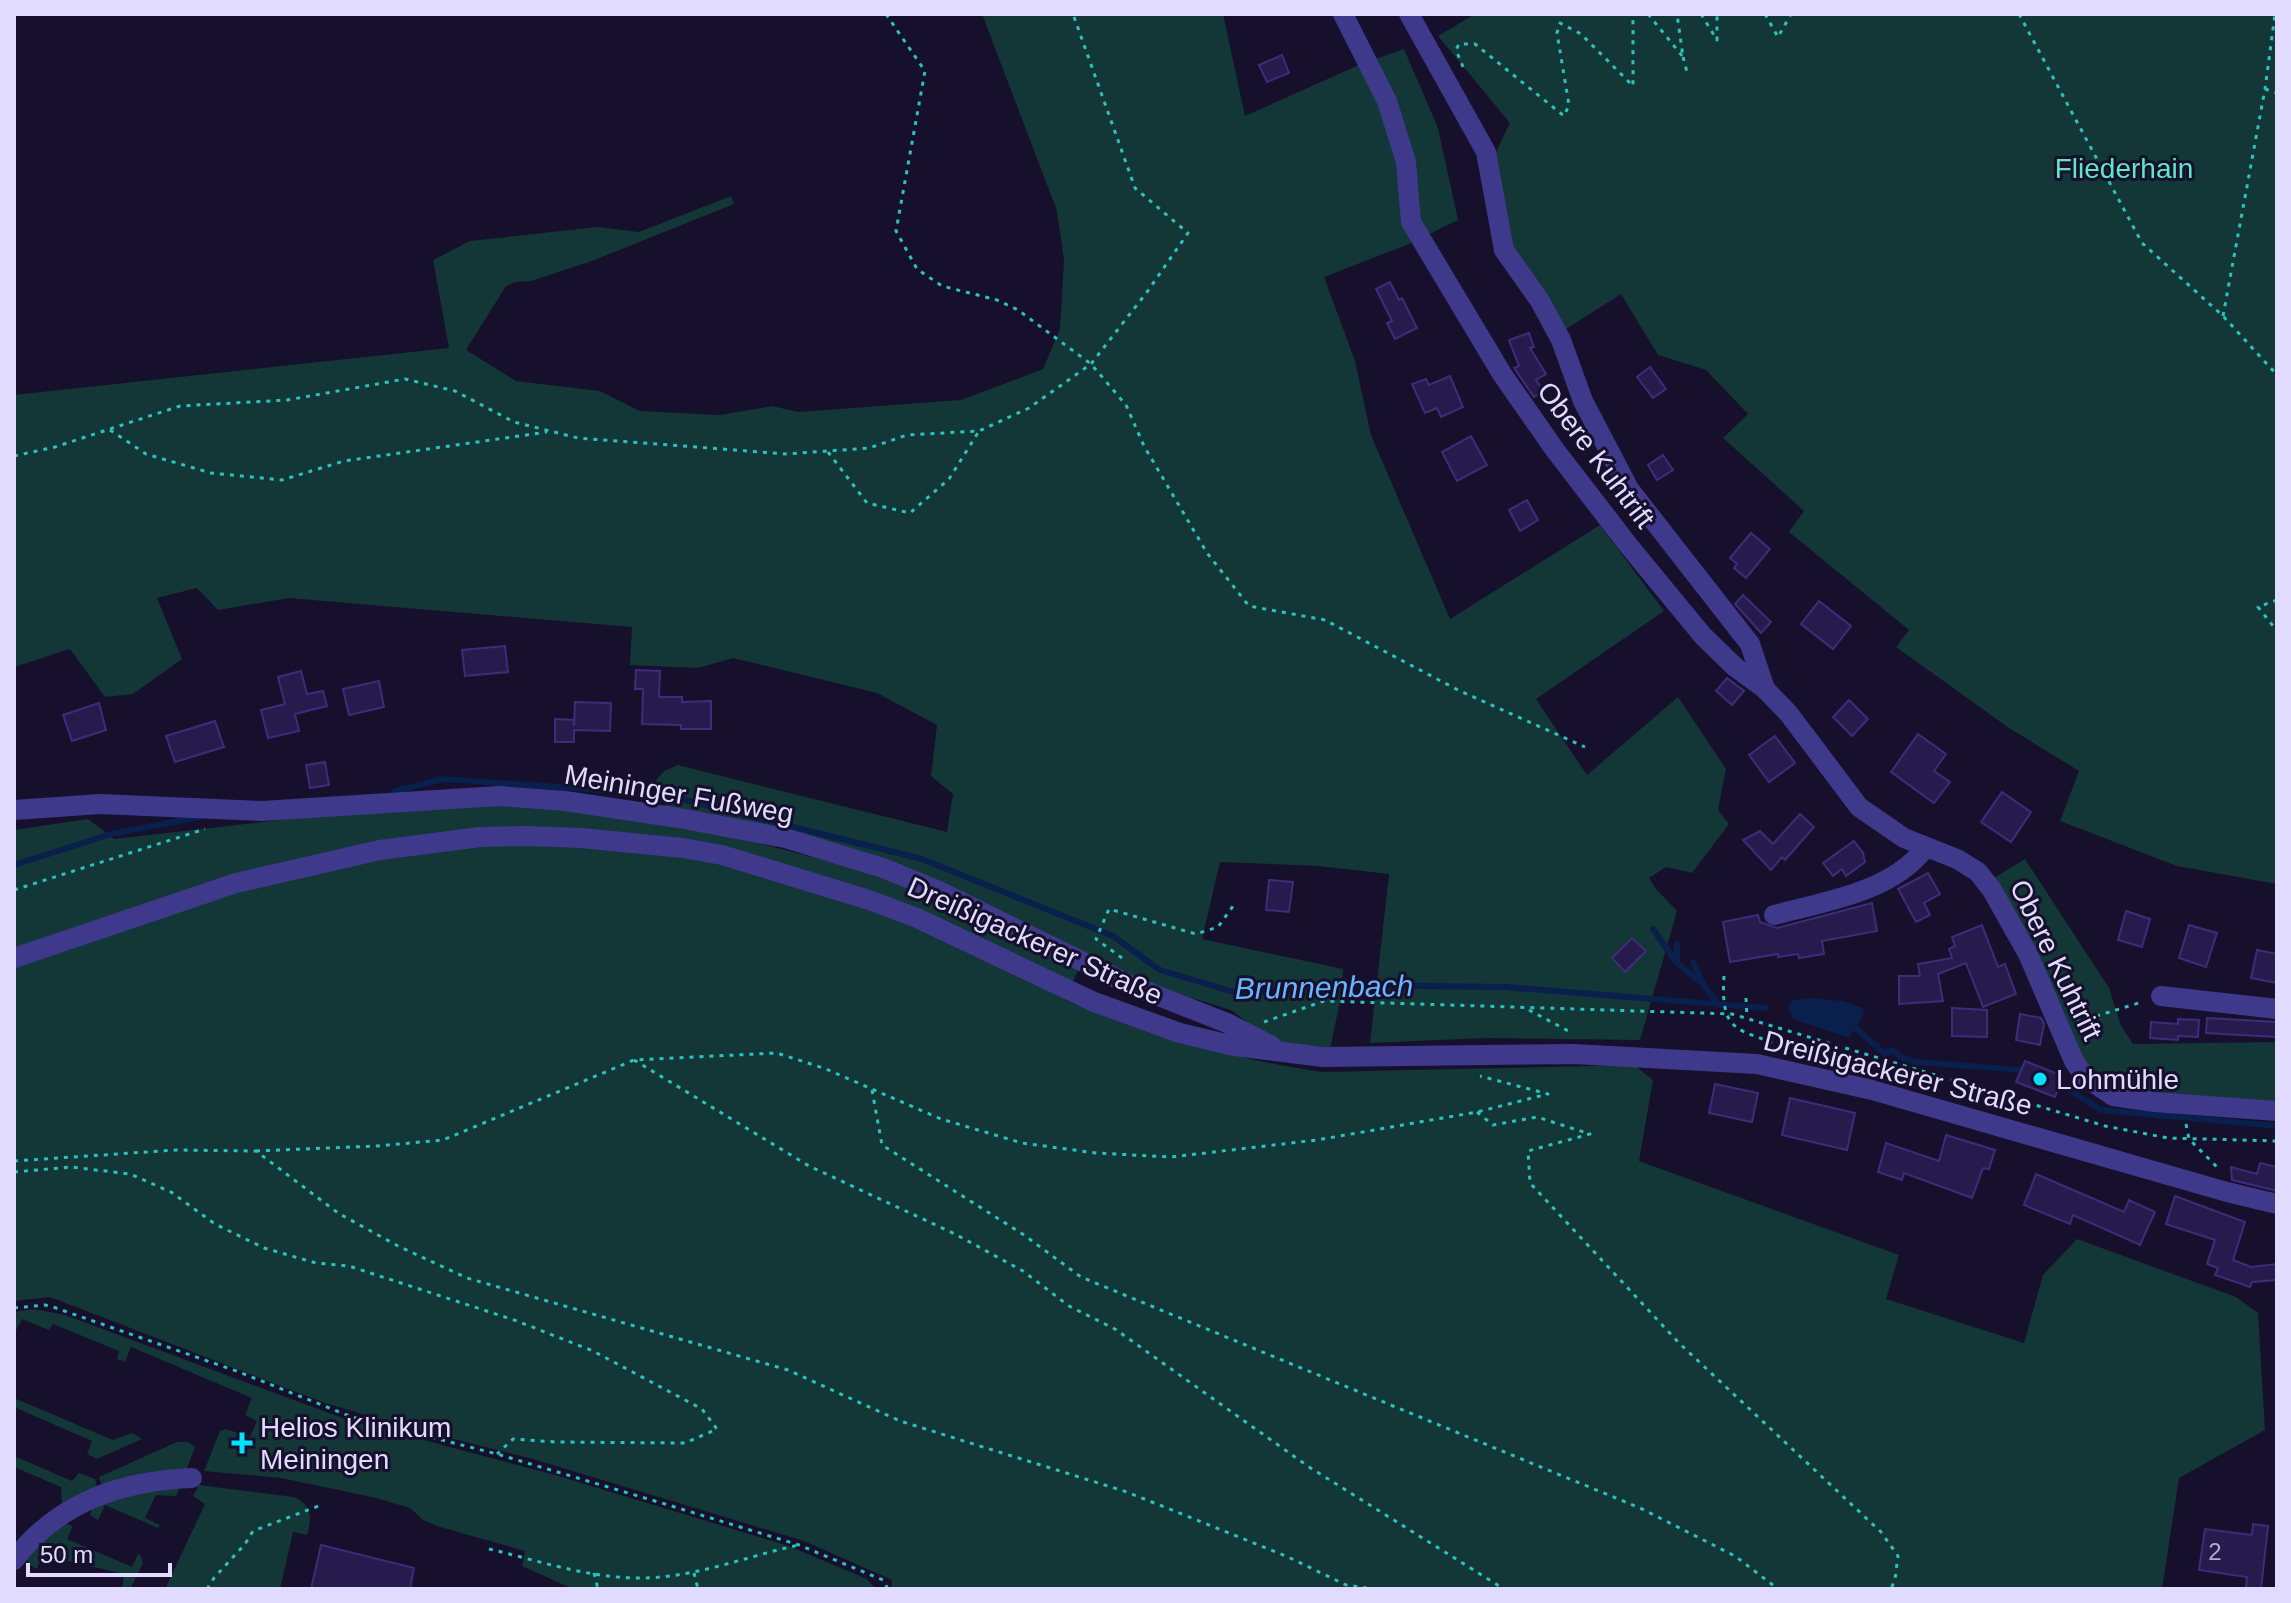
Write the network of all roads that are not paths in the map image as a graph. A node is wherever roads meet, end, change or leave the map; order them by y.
1 (1343, 14) edge
2 (1409, 14) edge
3 (1765, 689) junction
4 (14, 810) edge
5 (1925, 848) junction
6 (1774, 915) dead end
7 (14, 958) edge
8 (2161, 996) road end
9 (2277, 1009) edge
10 (1290, 1054) junction
11 (2277, 1111) edge
12 (2277, 1204) edge
13 (192, 1478) dead end
14 (14, 1560) edge

1 - 3 street, Obere Kuhtrift
2 - 3 street
3 - 5 street, Obere Kuhtrift
4 - 10 street, Meininger Fußweg
5 - 6 street
5 - 11 street, Obere Kuhtrift
7 - 10 street, Dreißigackerer Straße
8 - 9 street
10 - 12 street, Dreißigackerer Straße
13 - 14 street

